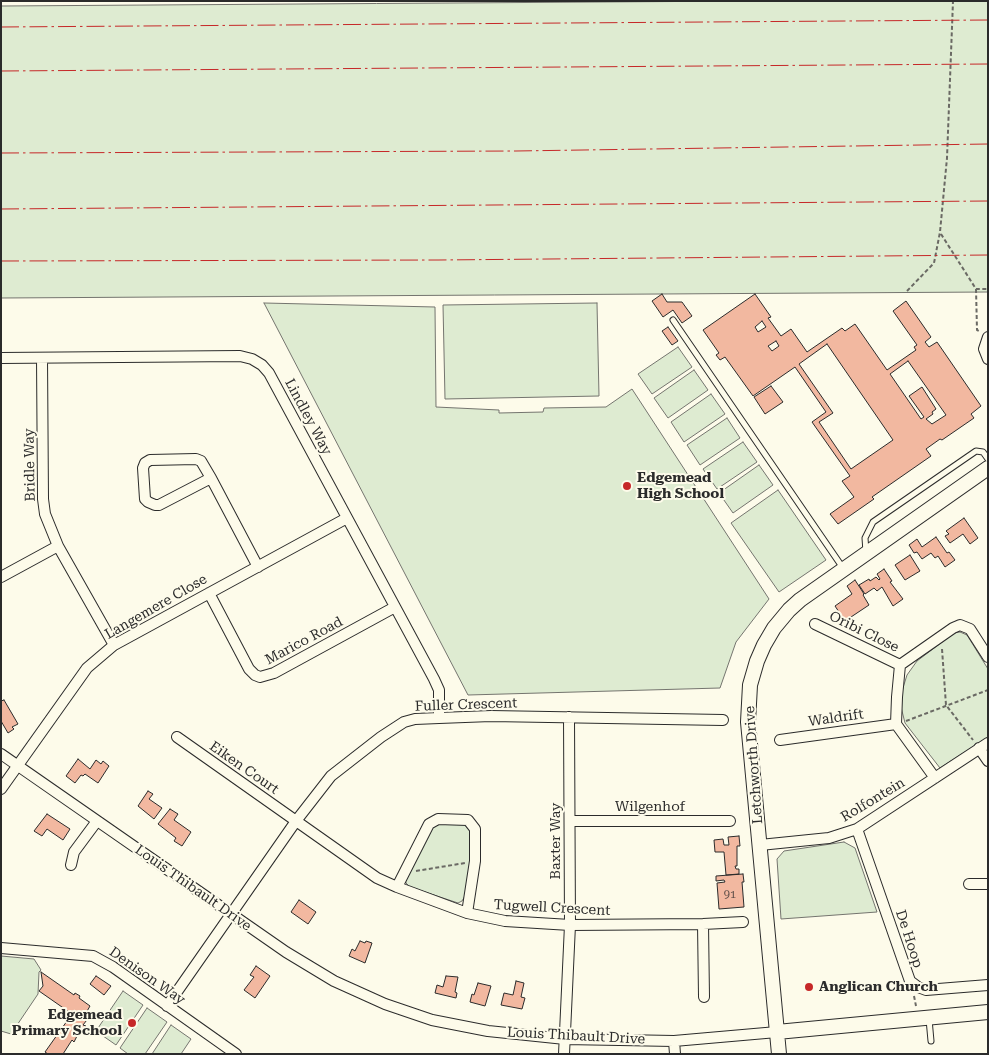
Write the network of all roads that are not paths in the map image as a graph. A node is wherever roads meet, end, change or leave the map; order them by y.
1 (673, 320) dead end
2 (985, 335) edge
3 (1, 358) edge
4 (42, 358) junction
5 (988, 359) edge
6 (988, 459) edge
7 (988, 468) edge
8 (211, 478) junction
9 (347, 518) junction
10 (58, 546) junction
11 (866, 553) junction
12 (258, 567) junction
13 (843, 568) junction
14 (1, 577) edge
15 (209, 593) junction
16 (396, 608) junction
17 (815, 624) dead end
18 (114, 645) junction
19 (988, 657) edge
20 (900, 665) junction
21 (569, 717) junction
22 (439, 718) junction
23 (723, 720) dead end
24 (896, 724) junction
25 (177, 737) dead end
26 (780, 740) dead end
27 (984, 746) edge
28 (1, 754) edge
29 (988, 761) edge
30 (17, 766) junction
31 (935, 778) junction
32 (1, 789) edge
33 (296, 821) junction
34 (570, 821) junction
35 (730, 821) dead end
36 (97, 822) junction
37 (857, 829) junction
38 (760, 845) junction
39 (71, 865) dead end
40 (969, 884) dead end
41 (988, 884) edge
42 (397, 887) junction
43 (467, 913) junction
44 (231, 914) junction
45 (742, 922) dead end
46 (703, 924) junction
47 (570, 925) junction
48 (1, 948) edge
49 (988, 985) edge
50 (704, 997) dead end
51 (167, 1006) junction
52 (988, 1012) edge
53 (929, 1018) junction
54 (777, 1032) junction
55 (565, 1039) junction
56 (674, 1041) junction
57 (931, 1041) dead end
58 (236, 1054) edge
59 (564, 1054) edge
60 (675, 1054) edge
61 (779, 1054) edge

1 - 13 lane
2 - 5 street
3 - 4 street, Lindley Way
4 - 9 street, Lindley Way
4 - 10 street, Bridle Way
6 - 11 lane
7 - 11 street, Letchworth Drive
8 - 8 street
8 - 12 street
9 - 12 street, Langemere Close
9 - 16 street, Lindley Way
10 - 14 street
10 - 18 street, Bridle Way
11 - 13 street, Letchworth Drive
12 - 15 street, Langemere Close
13 - 38 street, Letchworth Drive
15 - 16 street, Marico Road
15 - 18 street, Langemere Close
16 - 22 street, Lindley Way
17 - 20 street, Oribi Close
18 - 30 street, Langemere Close
19 - 20 street
20 - 24 street
21 - 22 street, Fuller Crescent
21 - 23 street, Fuller Crescent
21 - 34 street, Baxter Way
22 - 33 street, Fuller Crescent
24 - 26 street, Waldrift
24 - 31 street
25 - 33 street, Eiken Court
27 - 29 street
27 - 31 street, Rolfontein
28 - 30 street, Louis Thibault Drive
30 - 32 street, Langemere Close
30 - 36 street, Louis Thibault Drive
31 - 37 street, Rolfontein
33 - 42 street, Tugwell Crescent
33 - 44 street, Fuller Crescent
34 - 35 street, Wilgenhof
34 - 47 street, Baxter Way
36 - 39 street
36 - 44 street, Louis Thibault Drive
37 - 38 street, Rolfontein
37 - 49 street, De Hoop
38 - 54 street, Letchworth Drive
40 - 41 street
42 - 43 street, Tugwell Crescent
42 - 43 street
43 - 47 street, Tugwell Crescent
44 - 51 street, Fuller Crescent
44 - 55 street, Louis Thibault Drive
45 - 46 street, Tugwell Crescent
46 - 47 street, Tugwell Crescent
46 - 50 street
47 - 55 street, Baxter Way
48 - 51 street, Denison Way
51 - 58 street, Denison Way
52 - 53 street, Louis Thibault Drive
53 - 54 street, Louis Thibault Drive
53 - 57 lane
54 - 56 street, Louis Thibault Drive
54 - 61 street, Letchworth Drive
55 - 56 street, Louis Thibault Drive
55 - 59 street, Baxter Way
56 - 60 street

